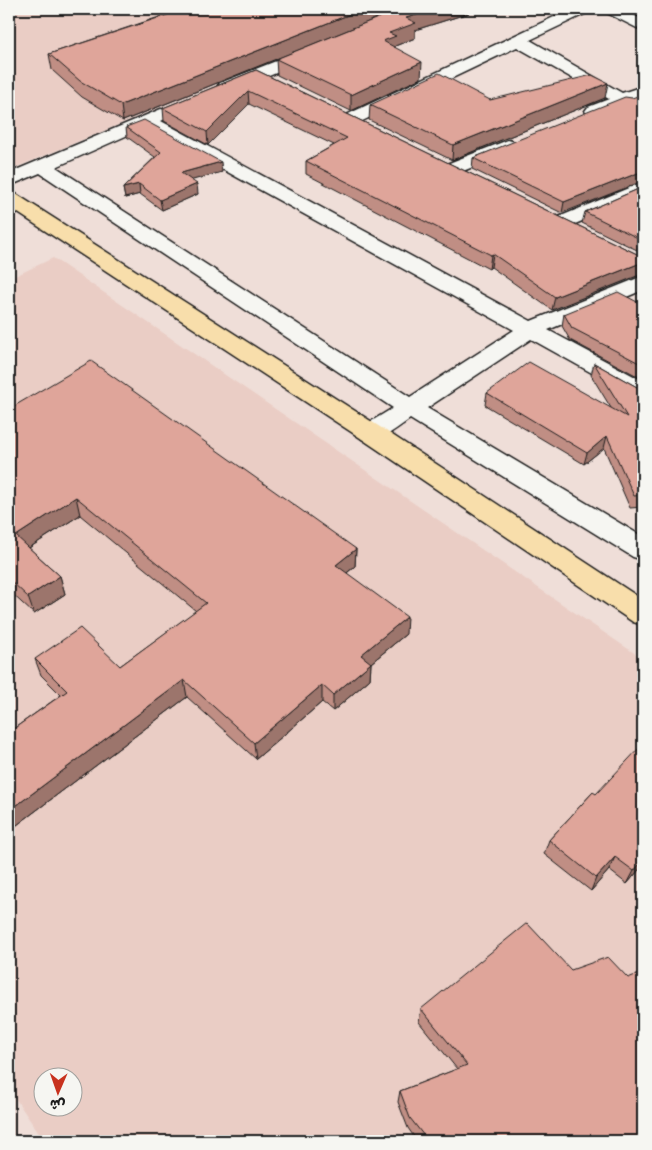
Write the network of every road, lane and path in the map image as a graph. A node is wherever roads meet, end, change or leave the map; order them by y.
1 (583, 9) edge
2 (611, 9) edge
3 (643, 26) edge
4 (517, 40) junction
5 (328, 45) edge
6 (257, 74) junction
7 (282, 87) edge
8 (643, 91) edge
9 (211, 93) edge
10 (623, 99) junction
11 (174, 108) edge
12 (578, 118) edge
13 (146, 120) junction
14 (350, 120) edge
15 (523, 140) edge
16 (42, 166) junction
17 (9, 180) edge
18 (476, 182) edge
19 (643, 188) edge
20 (9, 198) edge
21 (585, 235) edge
22 (643, 282) edge
23 (531, 329) junction
24 (643, 391) edge
25 (410, 408) junction
26 (371, 433) junction
27 (643, 550) edge
28 (643, 614) edge

1 - 4 street
2 - 3 street
4 - 10 street
4 - 14 street
5 - 6 street
6 - 7 street
6 - 9 street
8 - 10 street
10 - 12 street
11 - 13 street
13 - 16 street
13 - 23 street
15 - 18 street
16 - 17 street
16 - 25 street
19 - 21 street
20 - 26 main road
22 - 23 street
23 - 24 street
23 - 25 street
25 - 26 street
25 - 27 street
26 - 28 main road

